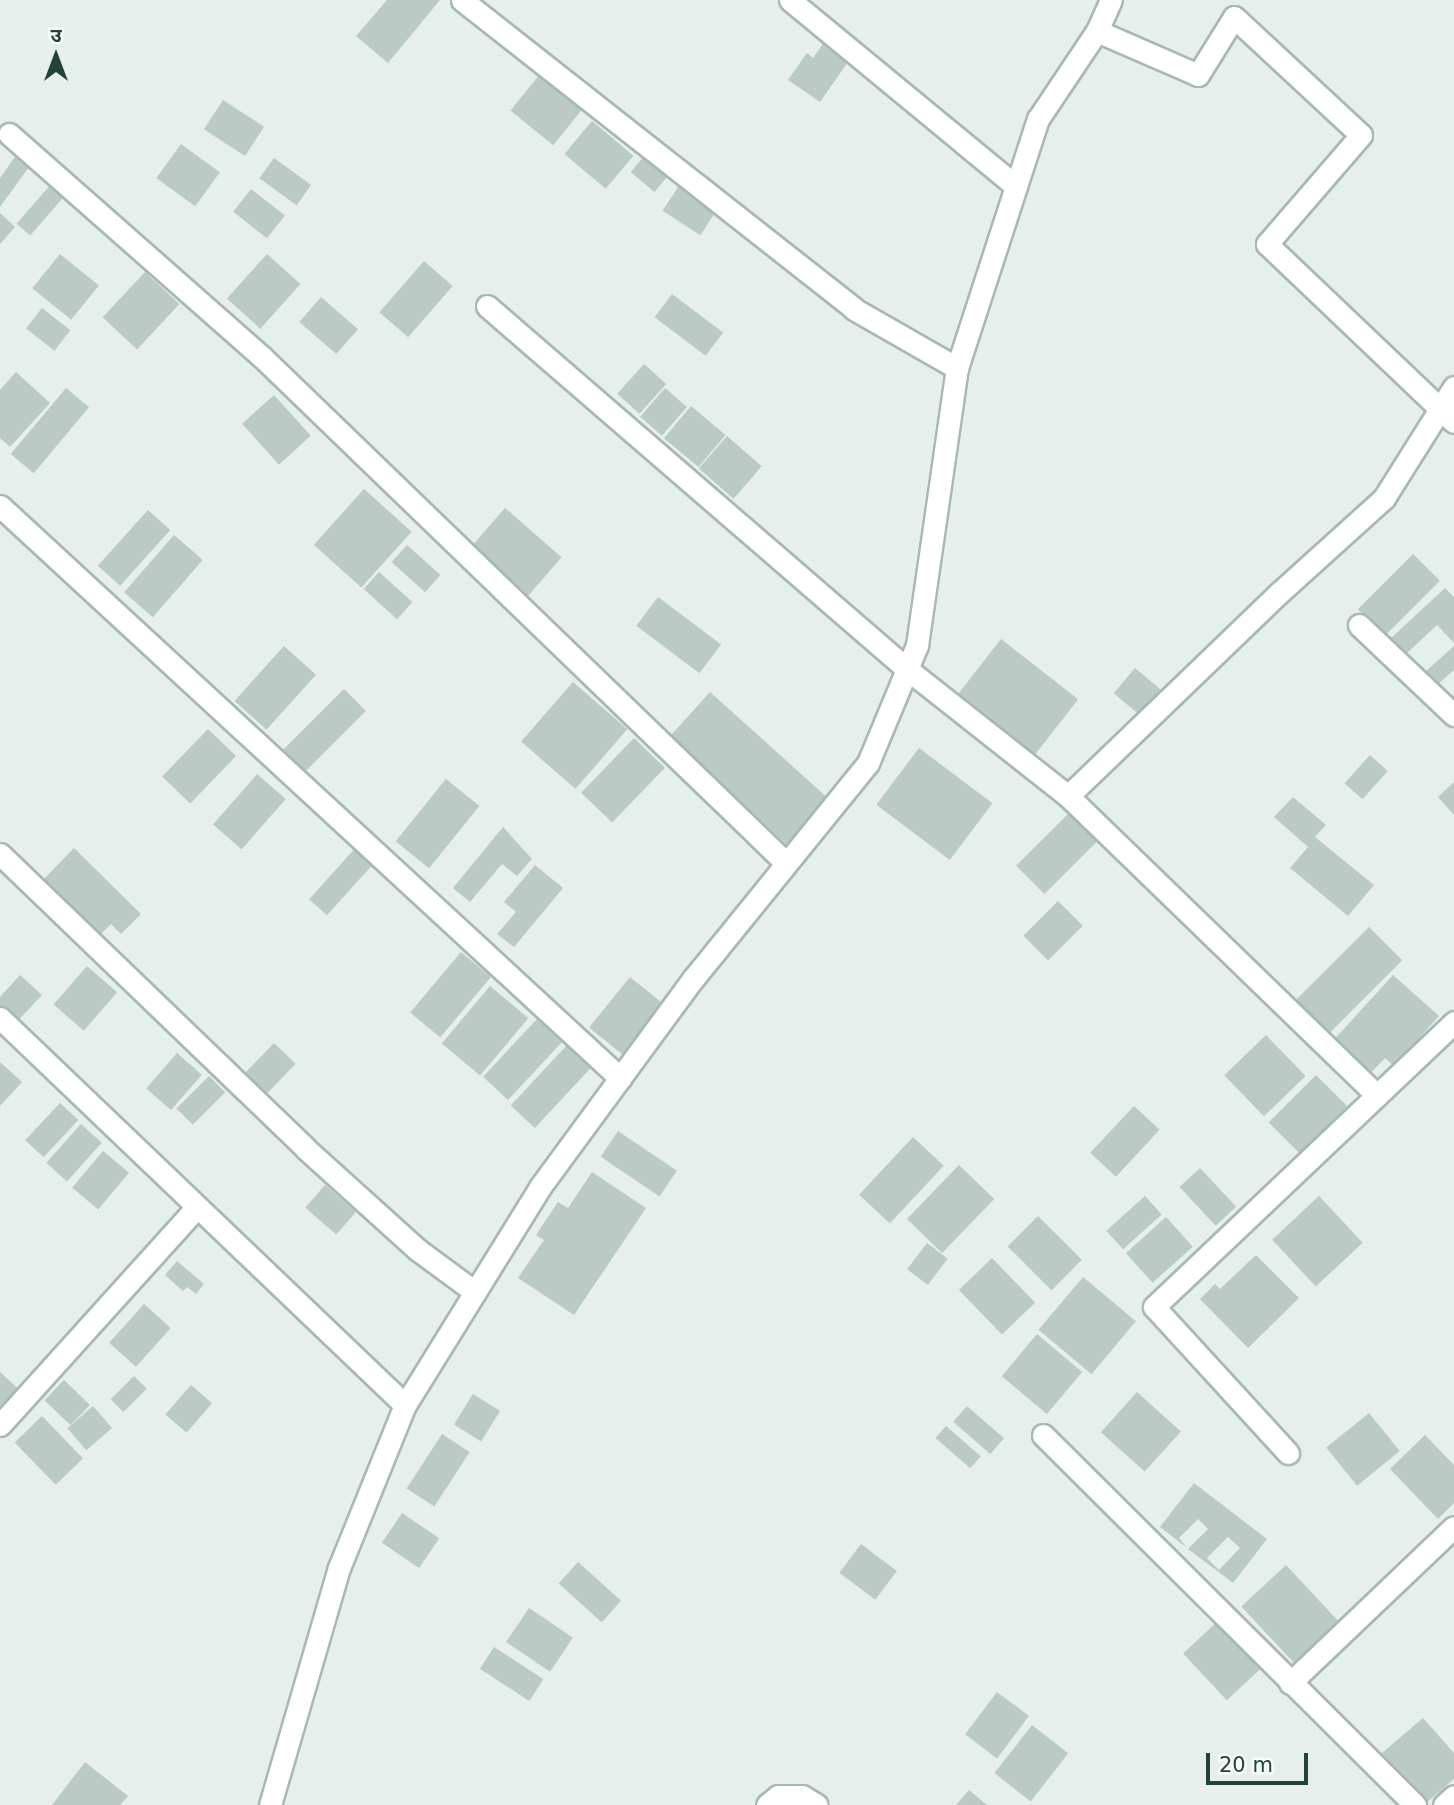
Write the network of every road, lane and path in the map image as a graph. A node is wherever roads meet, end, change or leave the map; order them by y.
1 (462, 0) edge
2 (790, 0) edge
3 (1111, 0) edge
4 (1097, 31) junction
5 (9, 134) dead end
6 (1017, 186) junction
7 (486, 306) dead end
8 (957, 368) junction
9 (1454, 387) edge
10 (1438, 407) junction
11 (1454, 422) edge
12 (0, 506) edge
13 (1359, 625) dead end
14 (907, 669) junction
15 (1454, 715) edge
16 (1068, 796) junction
17 (0, 854) edge
18 (786, 863) junction
19 (0, 1018) edge
20 (1454, 1022) edge
21 (620, 1077) junction
22 (1377, 1095) junction
23 (197, 1207) junction
24 (475, 1292) junction
25 (405, 1405) junction
26 (0, 1425) edge
27 (1043, 1435) dead end
28 (1288, 1453) dead end
29 (1454, 1527) edge
30 (1290, 1683) junction
31 (1454, 1796) edge
32 (270, 1805) edge
33 (767, 1805) edge
34 (817, 1805) edge
35 (1415, 1805) edge
36 (1444, 1805) edge

1 - 8 street
2 - 6 street
3 - 4 street
4 - 6 street
4 - 10 street
5 - 18 street
6 - 8 street
7 - 14 street
8 - 14 street
9 - 10 street
10 - 11 street
10 - 16 street
12 - 21 street
13 - 15 street
14 - 16 street
14 - 18 street
16 - 22 street
17 - 24 street
18 - 21 street
19 - 23 street
20 - 22 street
21 - 24 street
22 - 28 street
23 - 25 street
23 - 26 street
24 - 25 street
25 - 32 street
27 - 30 street
29 - 30 street
30 - 35 street
31 - 36 street
33 - 34 street

